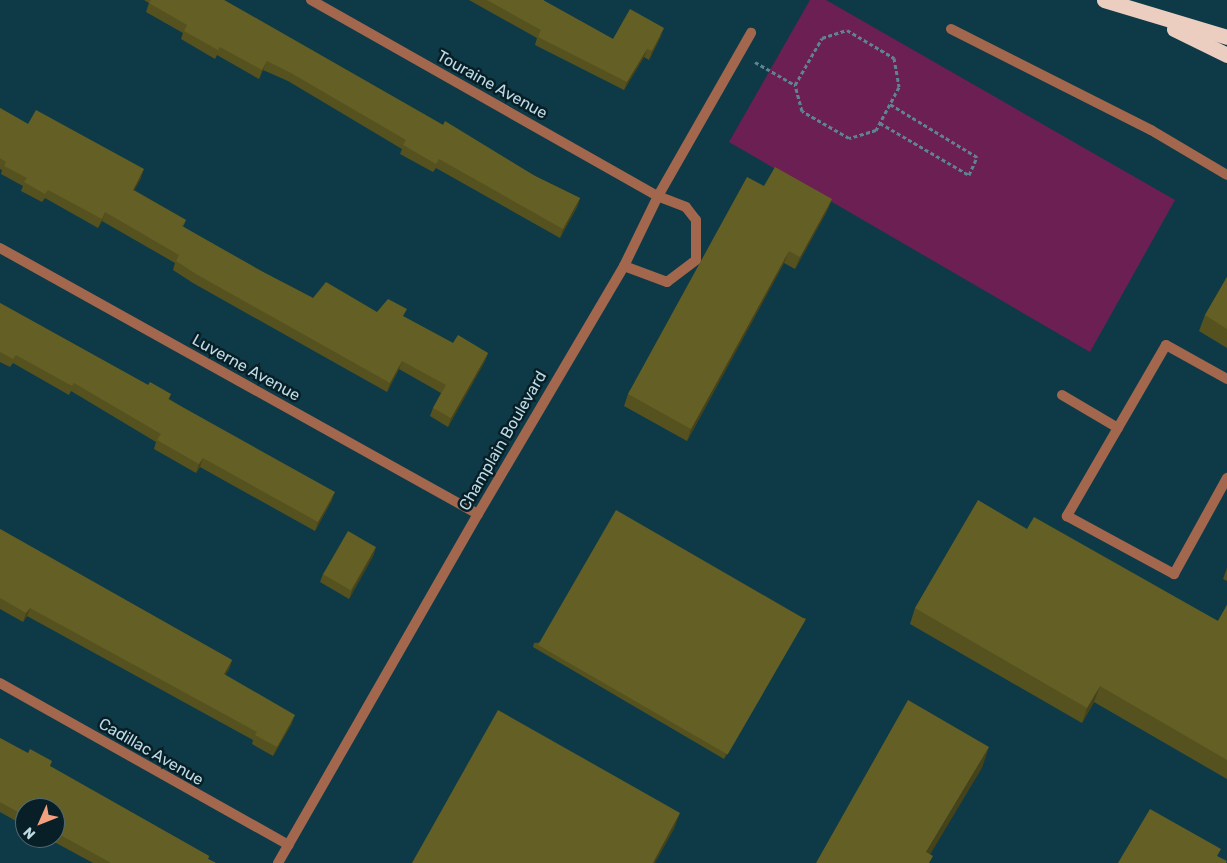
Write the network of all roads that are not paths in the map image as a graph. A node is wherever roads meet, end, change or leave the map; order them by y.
1 (311, 0) edge
2 (1104, 0) edge
3 (1127, 7) junction
4 (951, 29) dead end
5 (751, 33) dead end
6 (1227, 37) edge
7 (1227, 55) edge
8 (1227, 175) edge
9 (658, 196) junction
10 (0, 248) edge
11 (624, 266) junction
12 (1227, 379) edge
13 (1062, 395) dead end
14 (1118, 428) junction
15 (1227, 478) edge
16 (478, 514) junction
17 (0, 683) edge
18 (289, 845) junction
19 (278, 863) edge

1 - 9 street, Touraine Avenue
2 - 3 highway
3 - 6 highway
3 - 7 highway
4 - 8 street
5 - 9 street, Champlain Boulevard
9 - 11 street, Champlain Boulevard
9 - 11 street, Touraine Avenue
10 - 16 street, Luverne Avenue
11 - 16 street, Champlain Boulevard
12 - 14 street
13 - 14 street
14 - 15 street
16 - 18 street, Champlain Boulevard
17 - 18 street, Cadillac Avenue
18 - 19 street, Champlain Boulevard

